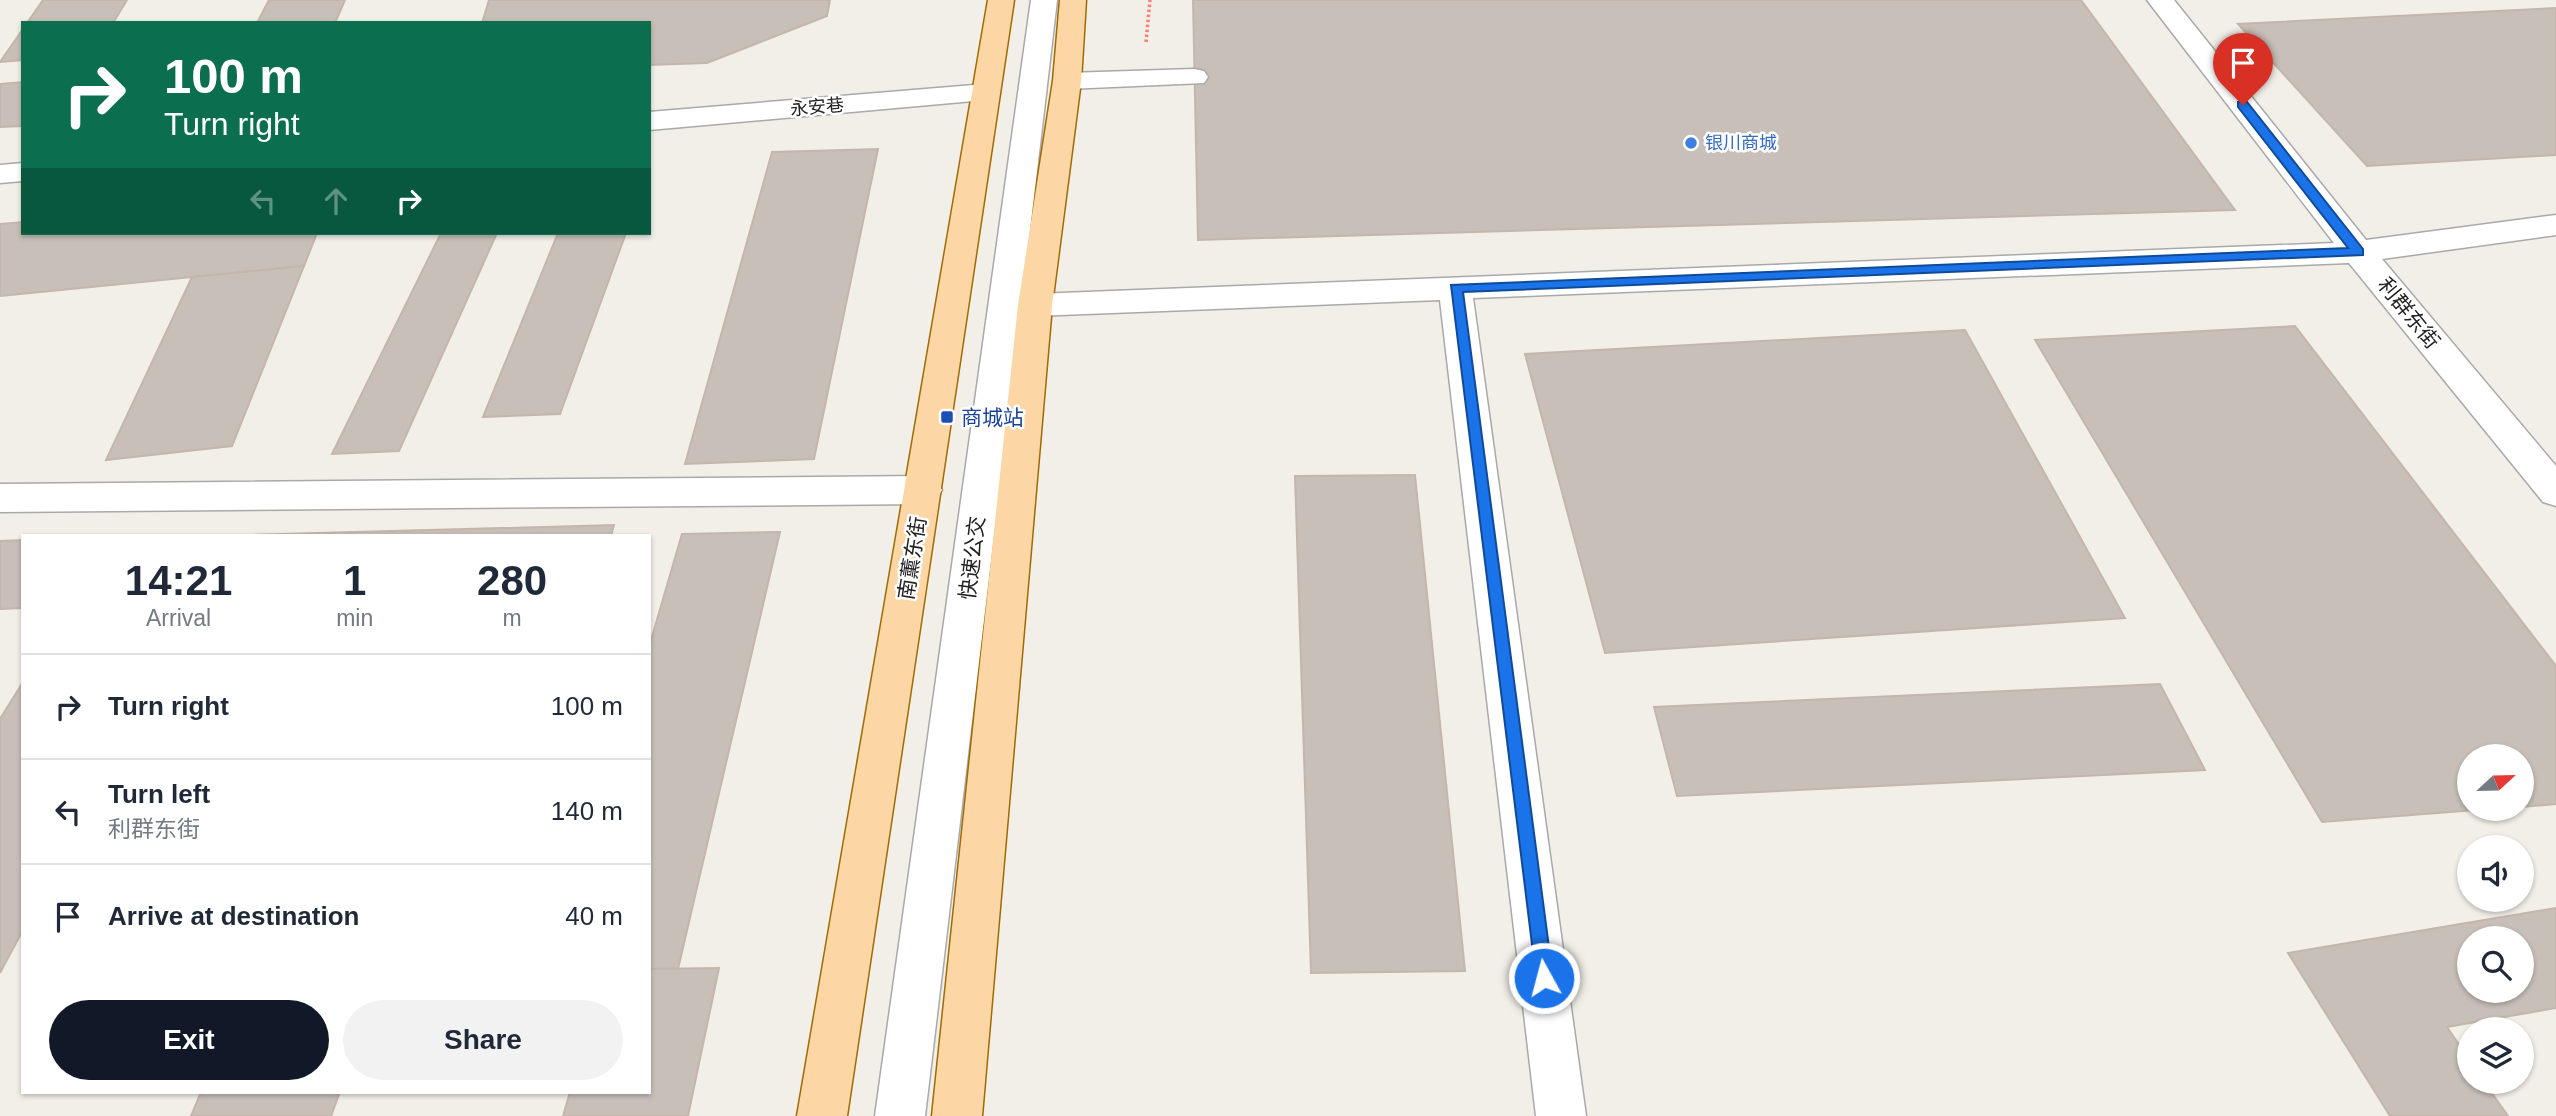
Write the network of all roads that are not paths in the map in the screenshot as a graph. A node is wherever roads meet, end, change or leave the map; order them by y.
1 (1001, 0) edge
2 (1044, 0) edge
3 (1073, 0) edge
4 (2160, 0) edge
5 (1194, 77) dead end
6 (1067, 81) junction
7 (986, 93) junction
8 (651, 121) edge
9 (21, 172) edge
10 (0, 174) edge
11 (2556, 225) edge
12 (2358, 252) junction
13 (1455, 288) junction
14 (1035, 305) junction
15 (923, 490) junction
16 (2556, 492) edge
17 (0, 498) edge
18 (822, 1116) edge
19 (900, 1116) edge
20 (957, 1116) edge
21 (1561, 1116) edge

1 - 7 main road, 南薰东街
2 - 19 street, 快速公交
3 - 6 main road
4 - 12 street, 利群东街
5 - 6 street
6 - 14 main road
7 - 8 street, 永安巷
7 - 15 main road, 南薰东街
9 - 10 street
11 - 12 street
12 - 13 street
12 - 16 street, 利群东街
13 - 14 street
13 - 21 street
14 - 20 main road
15 - 17 street
15 - 18 main road, 南薰东街

